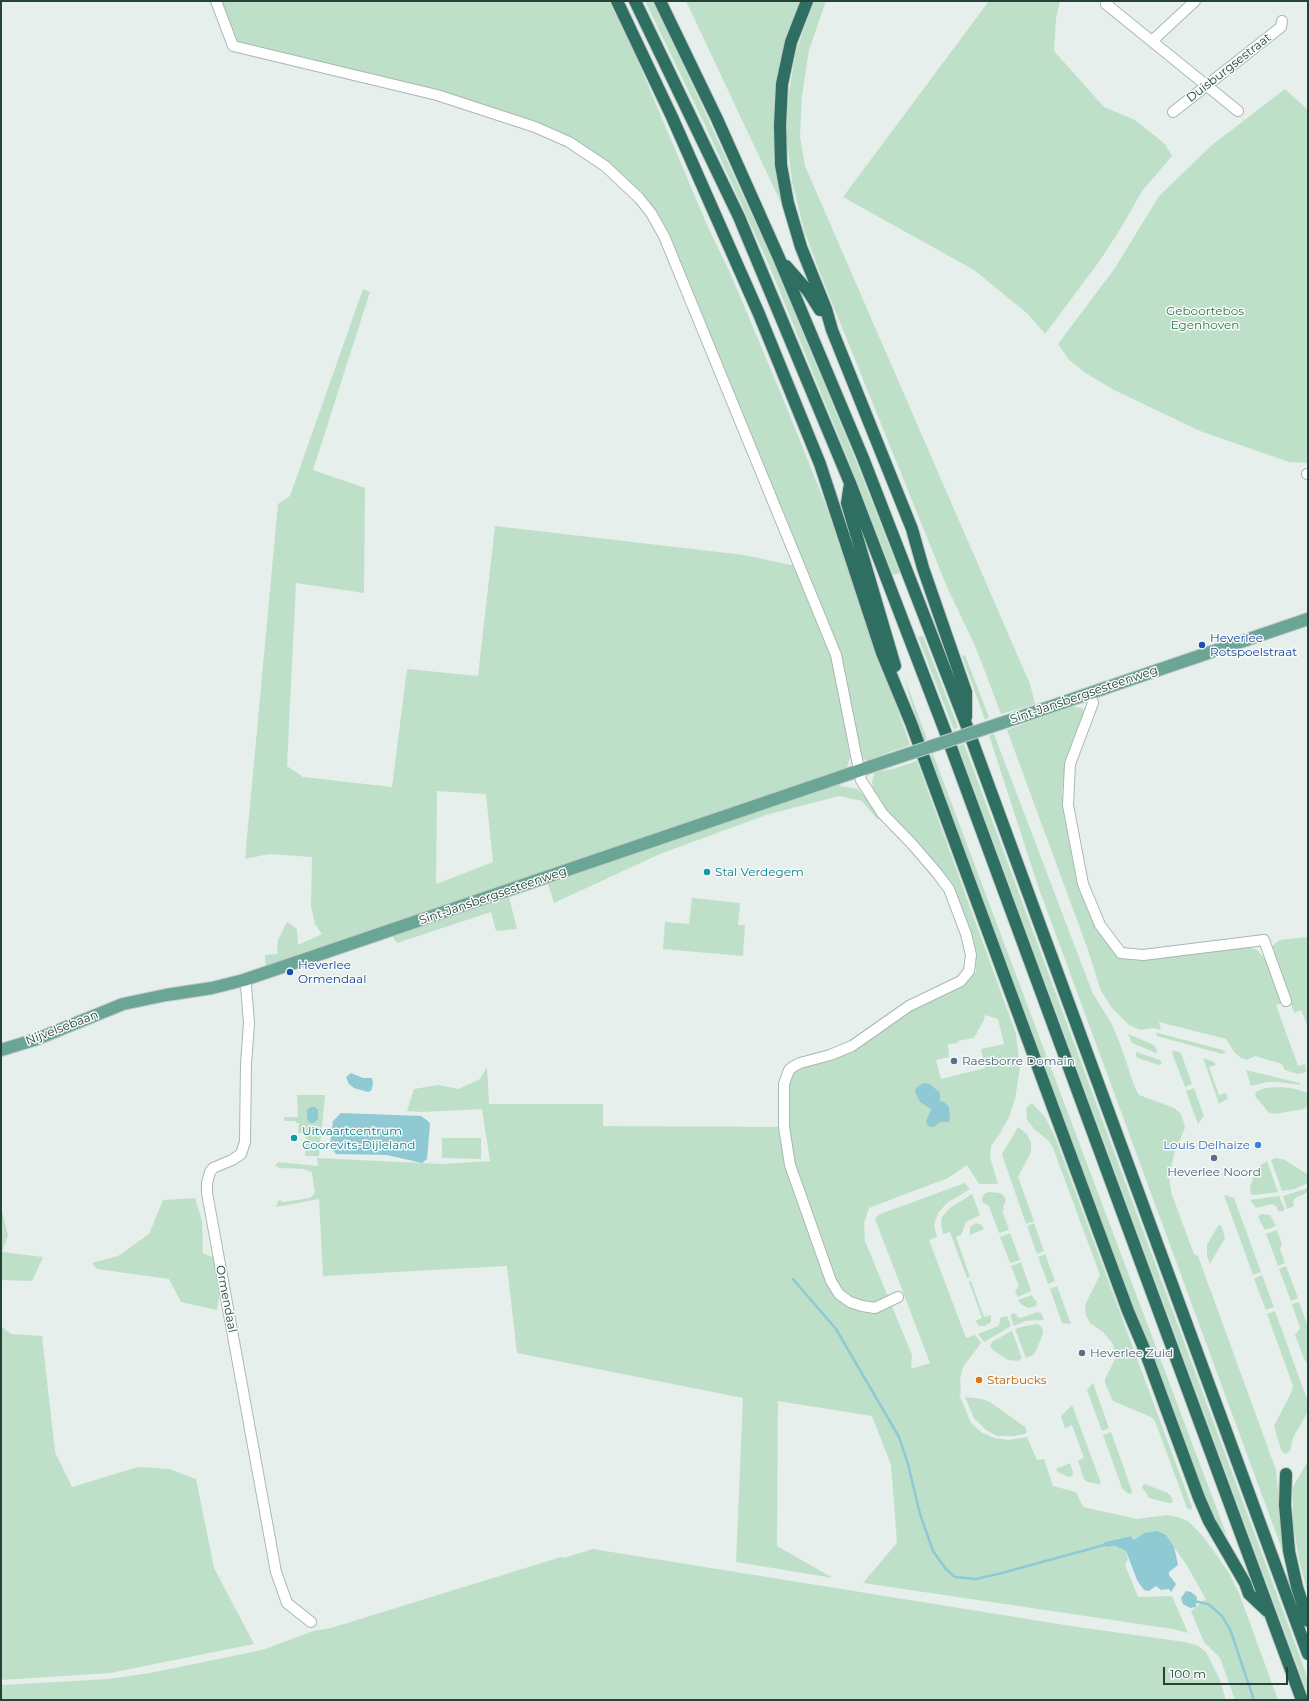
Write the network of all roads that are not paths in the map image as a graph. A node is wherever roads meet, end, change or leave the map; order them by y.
1 (216, 1) edge
2 (617, 1) edge
3 (635, 1) edge
4 (660, 1) edge
5 (807, 1) edge
6 (1195, 1) edge
7 (1107, 3) edge
8 (1282, 21) dead end
9 (1152, 41) junction
10 (1207, 86) junction
11 (1238, 111) dead end
12 (1173, 112) dead end
13 (779, 258) junction
14 (832, 330) junction
15 (850, 483) junction
16 (1307, 621) edge
17 (1092, 700) dead end
18 (911, 723) junction
19 (966, 724) junction
20 (859, 771) junction
21 (244, 980) junction
22 (1286, 1001) dead end
23 (123, 1004) joint
24 (1, 1050) edge
25 (898, 1297) dead end
26 (1286, 1474) dead end
27 (1270, 1614) junction
28 (1308, 1621) edge
29 (311, 1622) dead end
30 (1308, 1652) edge
31 (1302, 1700) edge

1 - 20 street
2 - 18 highway
3 - 15 highway
4 - 13 highway
5 - 14 highway
6 - 9 street
7 - 9 street
8 - 10 street, Duisburgsestraat
9 - 10 street
10 - 11 street
10 - 12 street, Duisburgsestraat
13 - 14 highway
13 - 19 highway
14 - 19 highway
15 - 18 highway
15 - 27 highway
16 - 20 main road, Sint-Jansbergsesteenweg, bridge
17 - 22 street
18 - 27 highway
19 - 30 highway
20 - 21 main road, Sint-Jansbergsesteenweg
20 - 25 street
21 - 23 main road, Sint-Jansbergsesteenweg
21 - 29 street, Ormendaal
23 - 24 main road, Nijvelsebaan
26 - 28 highway
27 - 31 highway

